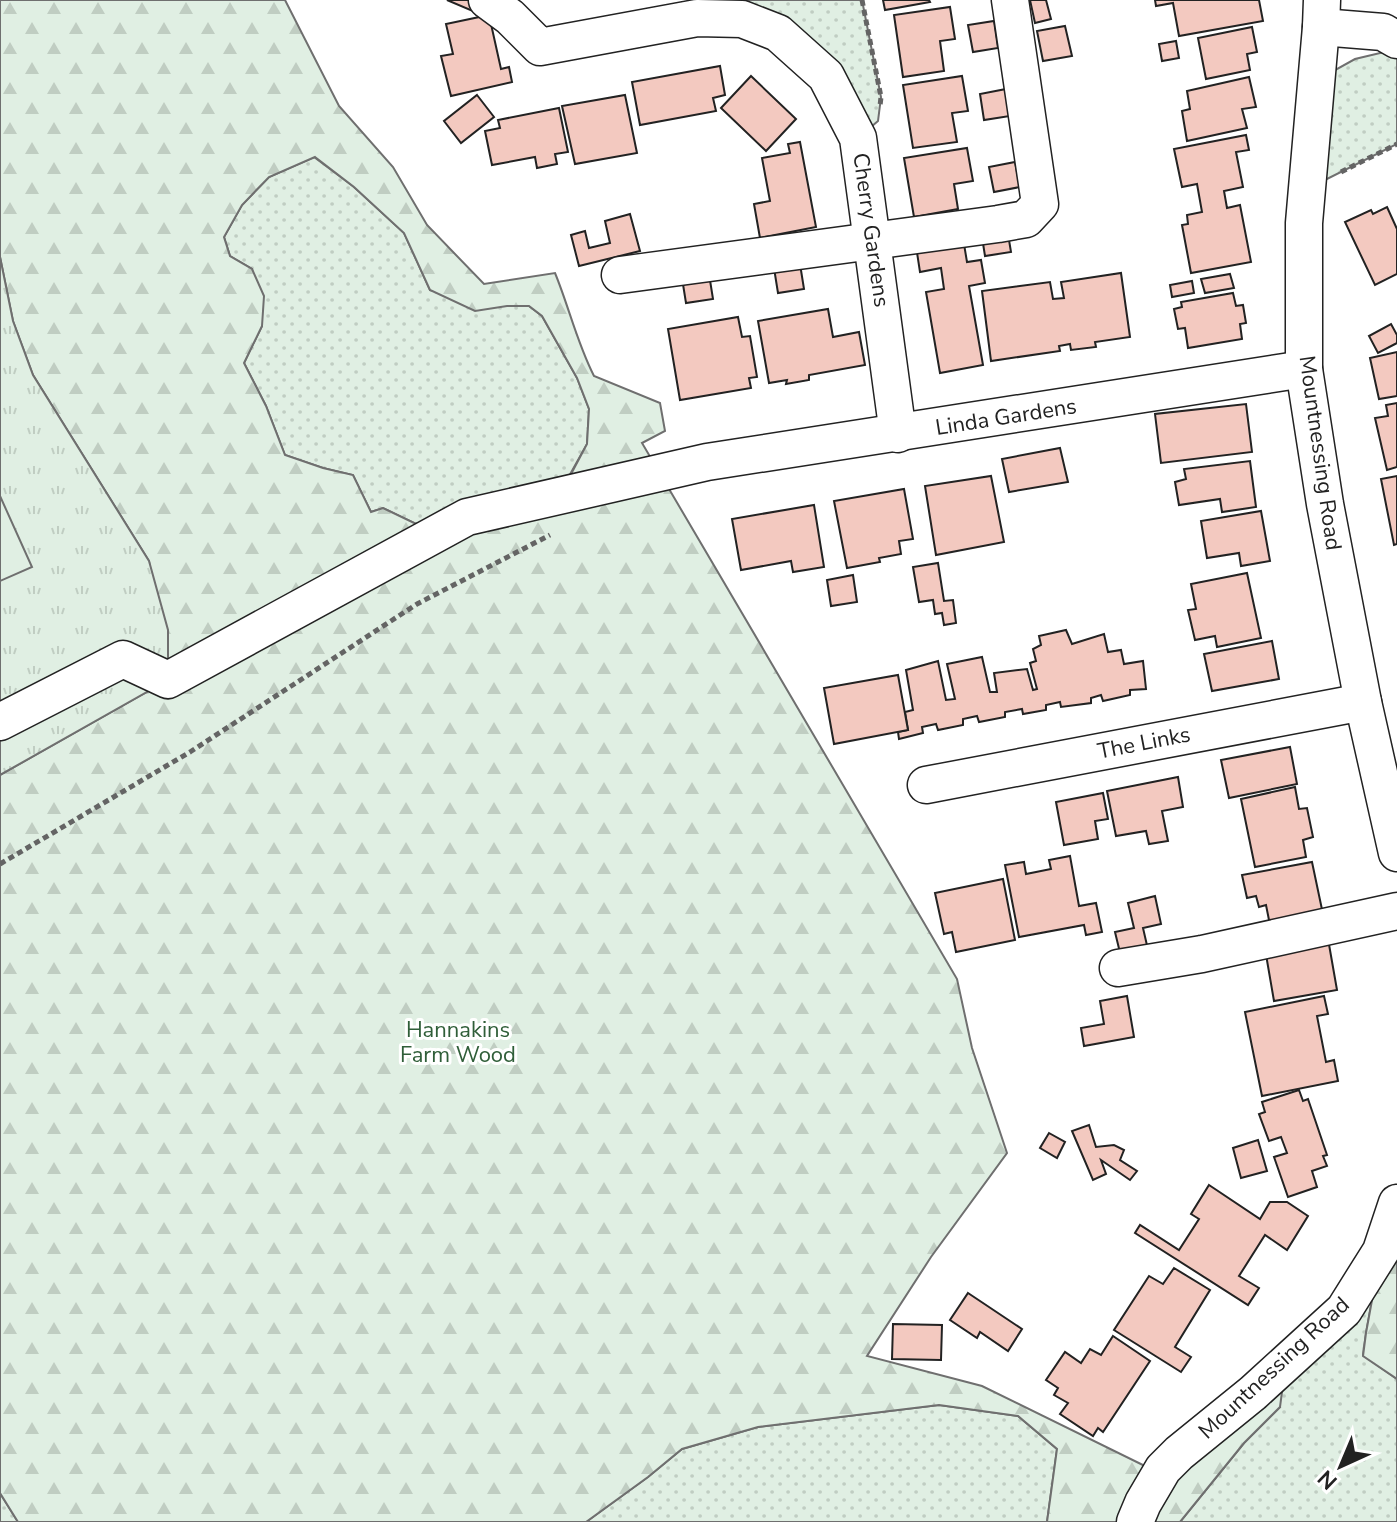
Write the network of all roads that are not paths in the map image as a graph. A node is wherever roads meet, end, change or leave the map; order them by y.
1 (487, 0) edge
2 (1010, 0) edge
3 (646, 13) edge
4 (1322, 14) edge
5 (1397, 40) edge
6 (872, 240) junction
7 (620, 275) dead end
8 (1304, 369) junction
9 (898, 434) junction
10 (1363, 702) junction
11 (0, 722) edge
12 (926, 785) dead end
13 (1397, 853) edge
14 (1397, 911) edge
15 (1118, 968) dead end
16 (1397, 1203) edge
17 (1135, 1522) edge

1 - 3 street, Cherry Gardens
2 - 6 street
3 - 6 street, Cherry Gardens
4 - 5 street
4 - 8 street, Mountnessing Road
6 - 7 street
6 - 9 street, Cherry Gardens
8 - 9 street, Linda Gardens
8 - 10 street, Mountnessing Road
9 - 11 street, Linda Gardens
10 - 12 street, The Links
10 - 13 street, Mountnessing Road
14 - 15 street
16 - 17 street, Mountnessing Road

